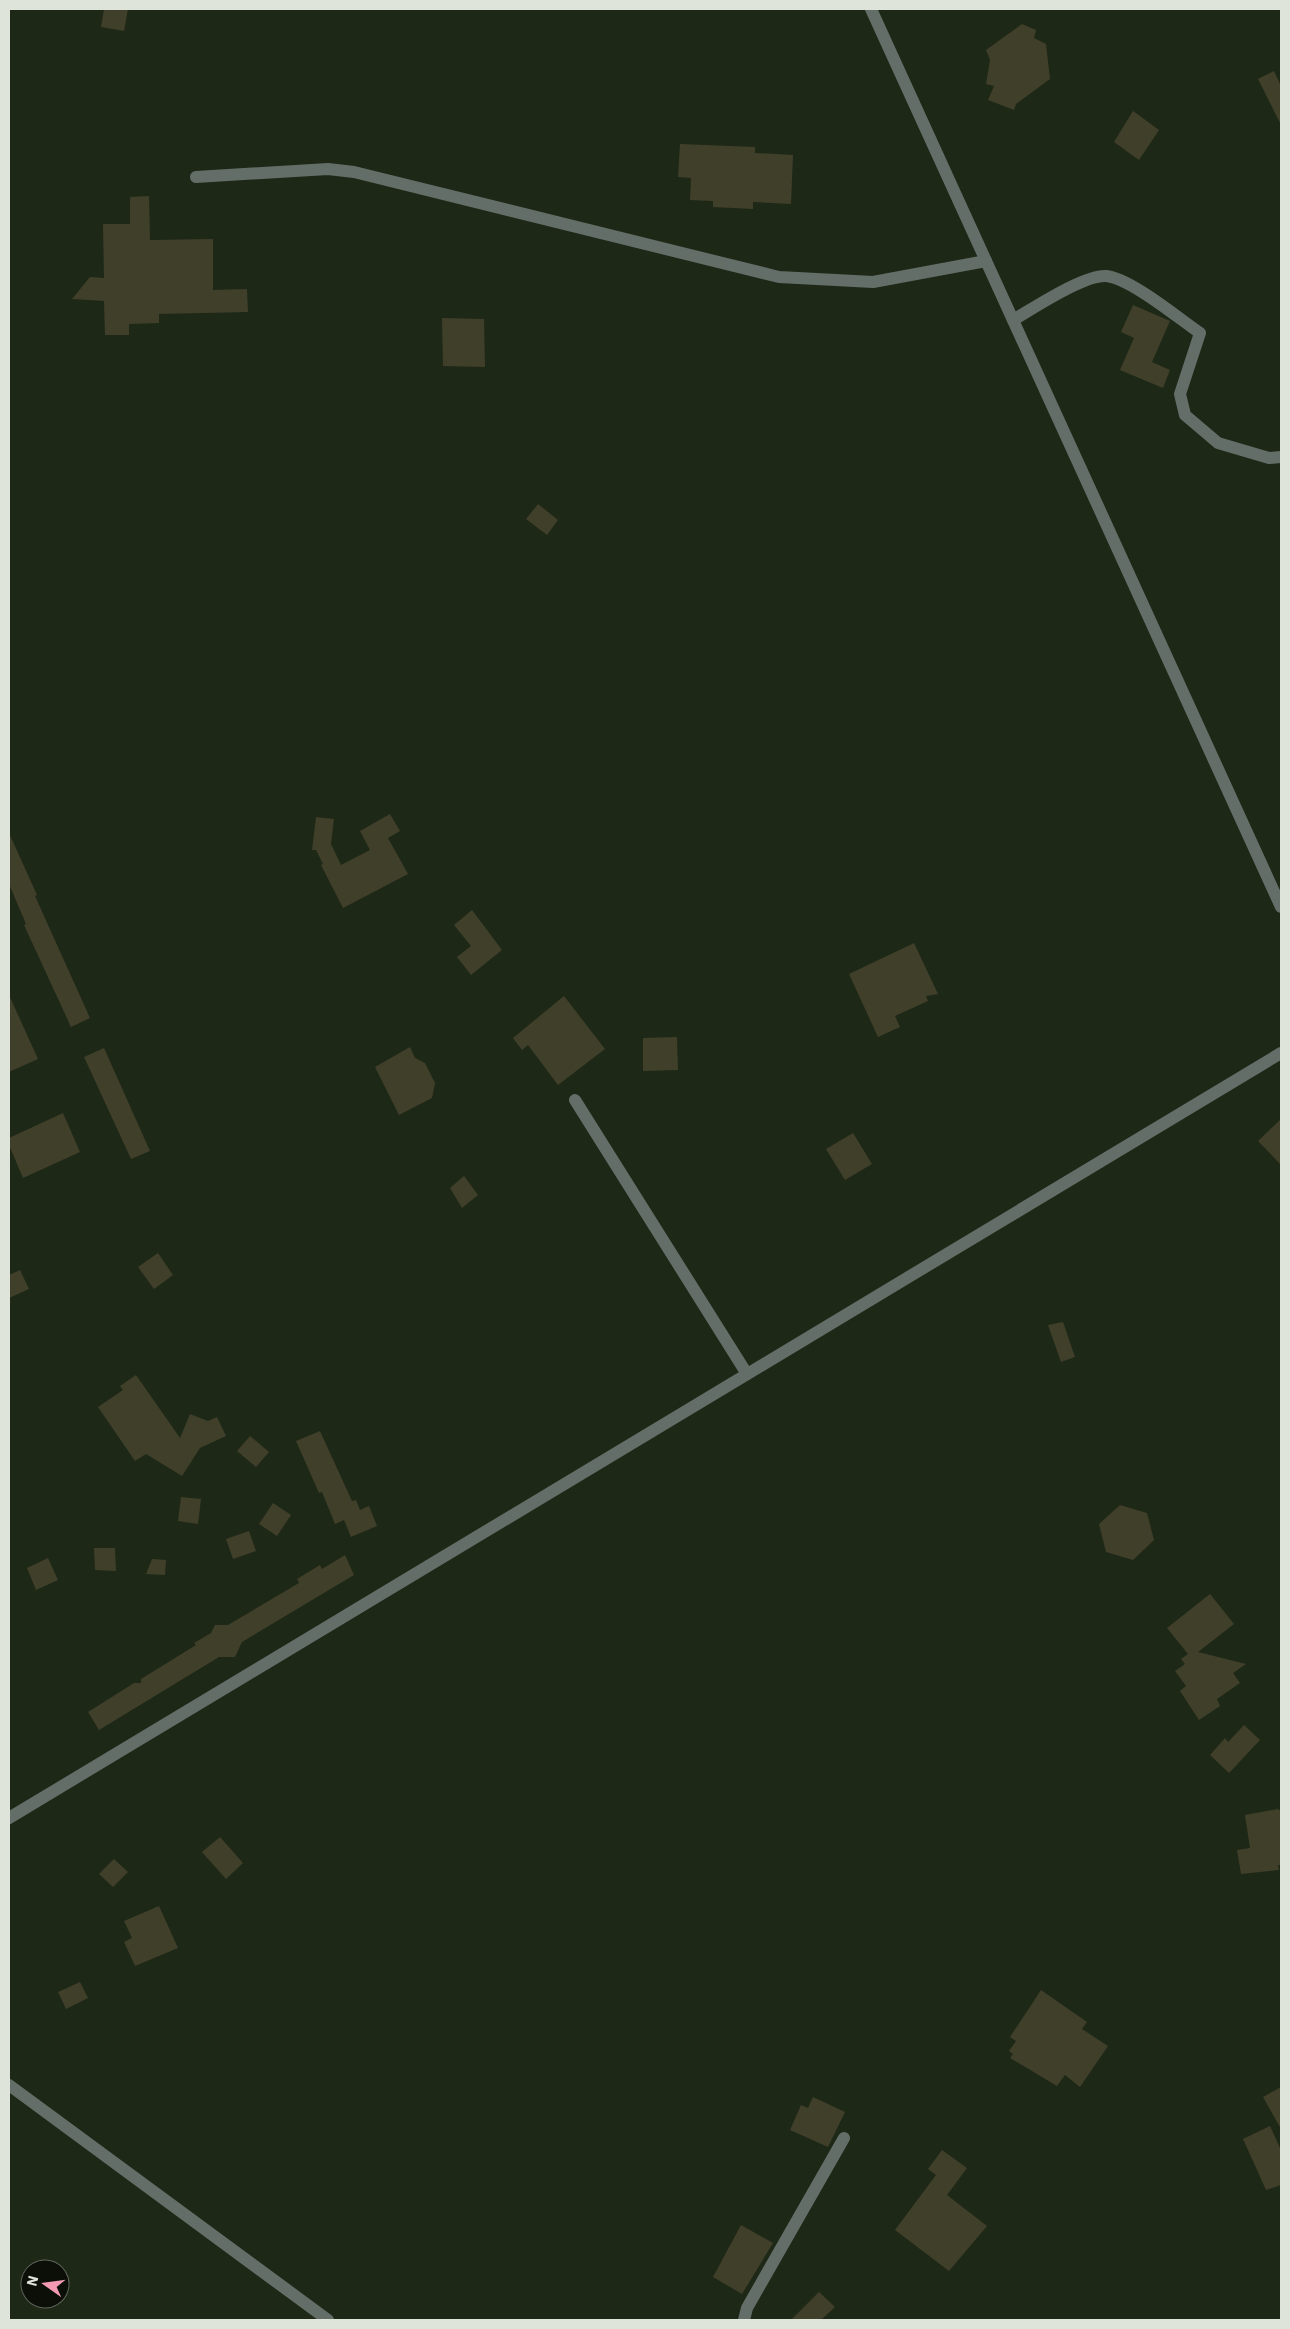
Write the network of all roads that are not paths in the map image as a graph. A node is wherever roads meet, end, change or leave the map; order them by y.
1 (871, 9) edge
2 (196, 177) dead end
3 (986, 260) junction
4 (1013, 320) junction
5 (1281, 457) edge
6 (1281, 907) edge
7 (1281, 1053) edge
8 (575, 1100) dead end
9 (747, 1374) junction
10 (9, 1818) edge
11 (9, 2085) edge
12 (844, 2138) dead end
13 (328, 2320) edge
14 (744, 2320) edge

1 - 3 street
2 - 3 street
3 - 4 street
4 - 5 street
4 - 6 street
7 - 9 street
8 - 9 street
9 - 10 street
11 - 13 street
12 - 14 street

